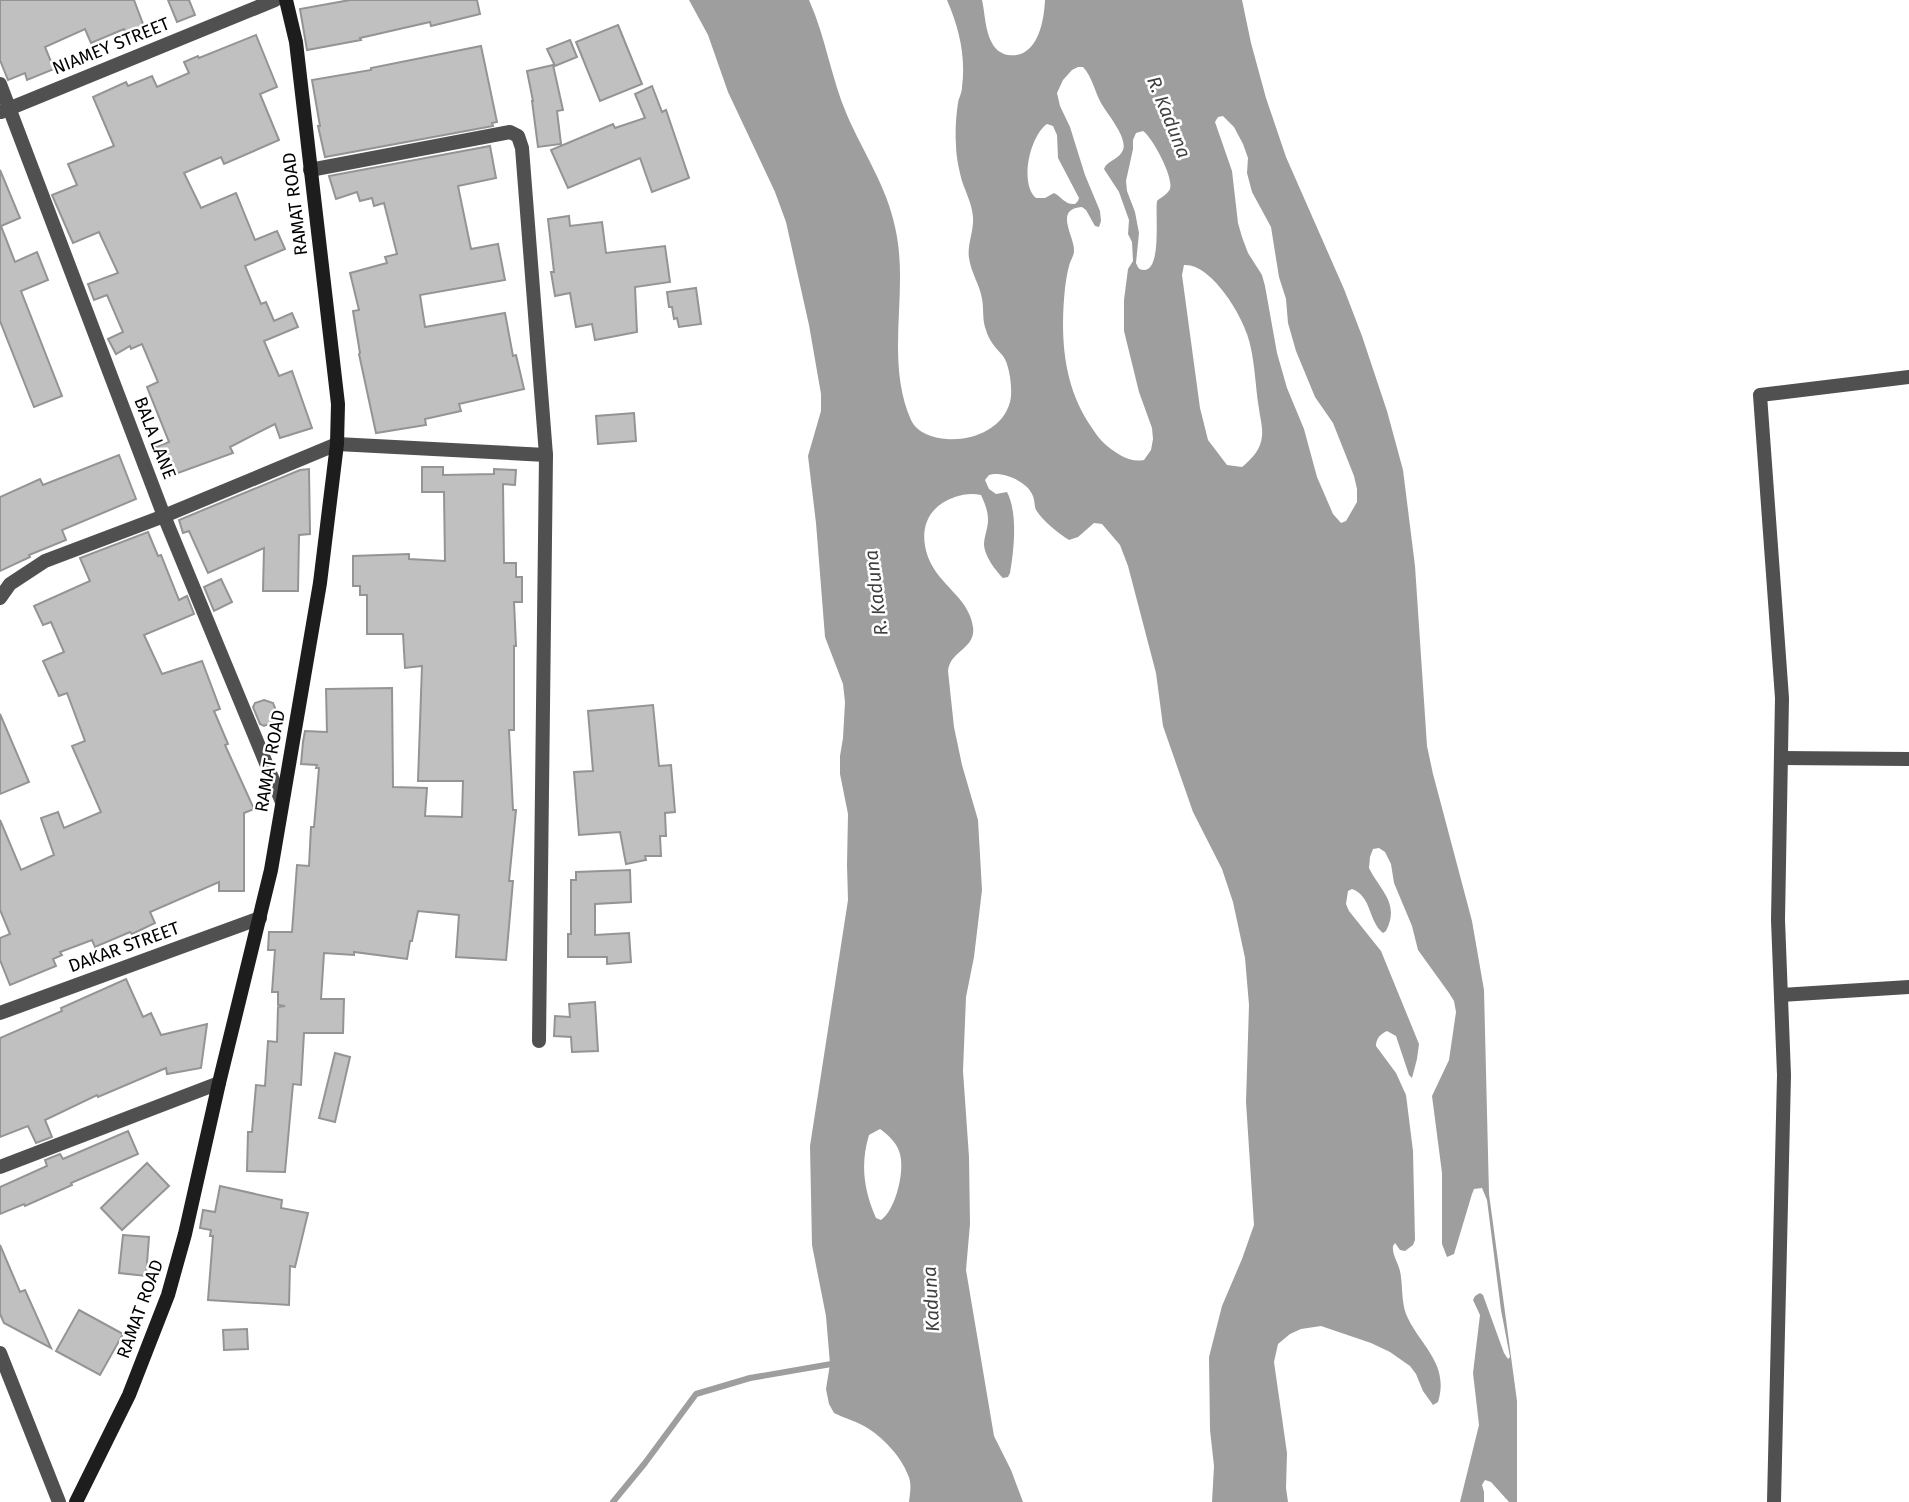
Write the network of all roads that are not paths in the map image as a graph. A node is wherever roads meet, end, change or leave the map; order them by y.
1 (275, 0) edge
2 (286, 0) edge
3 (0, 84) edge
4 (4, 111) edge
5 (310, 170) junction
6 (1909, 377) edge
7 (337, 444) junction
8 (546, 454) junction
9 (164, 516) junction
10 (0, 598) edge
11 (1781, 758) junction
12 (1909, 759) edge
13 (282, 802) junction
14 (260, 918) junction
15 (1909, 987) edge
16 (1781, 995) junction
17 (0, 1013) edge
18 (539, 1041) dead end
19 (219, 1083) junction
20 (0, 1167) edge
21 (0, 1353) edge
22 (59, 1502) edge
23 (76, 1502) edge
24 (1774, 1502) edge

1 - 4 street, NIAMEY STREET
2 - 5 street, RAMAT ROAD
3 - 4 street, BALA LANE
4 - 9 street, BALA LANE
5 - 7 street, RAMAT ROAD
5 - 8 street
6 - 11 street
7 - 8 street
7 - 9 street
7 - 13 street, RAMAT ROAD
8 - 18 street
9 - 10 street
9 - 13 street, BALA LANE
11 - 12 street
11 - 16 street
13 - 14 street, RAMAT ROAD
14 - 17 street, DAKAR STREET
14 - 19 street, RAMAT ROAD
15 - 16 street
16 - 24 street
19 - 20 street
19 - 23 street, RAMAT ROAD
21 - 22 street

